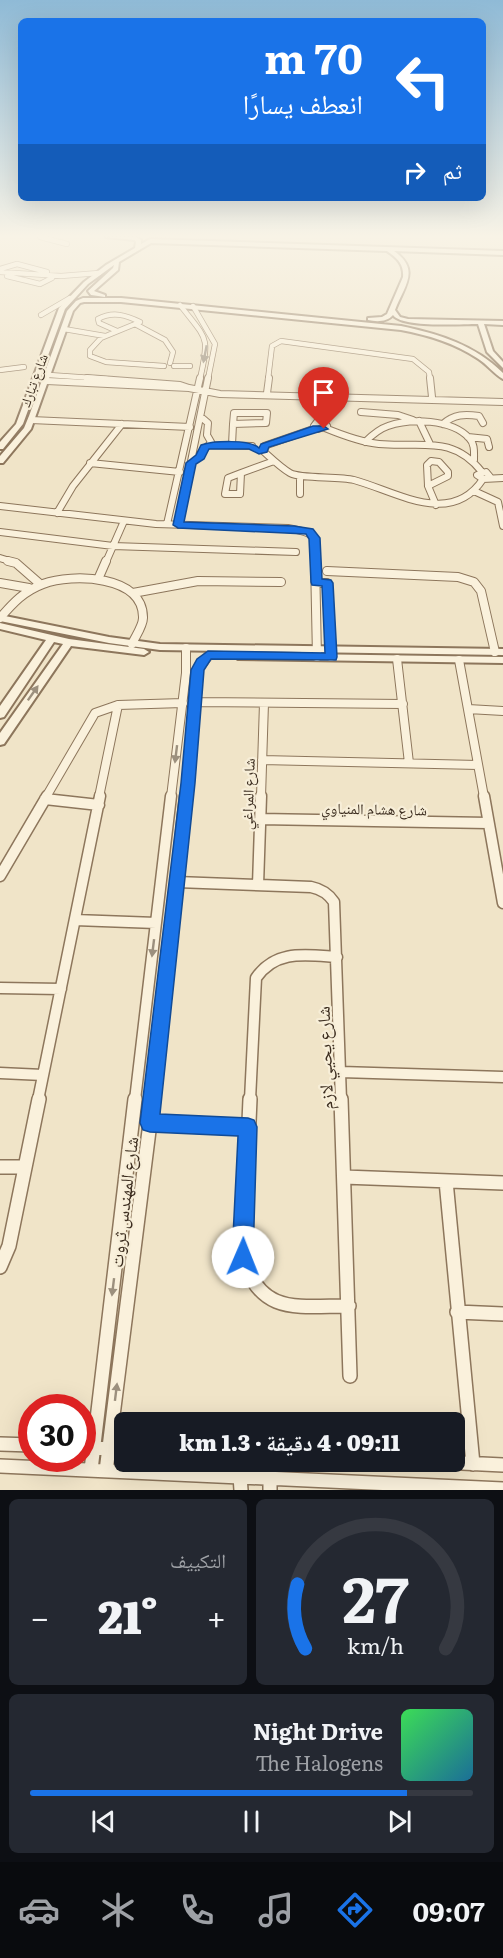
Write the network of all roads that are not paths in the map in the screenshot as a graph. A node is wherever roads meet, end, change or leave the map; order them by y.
1 (193, 306) edge
2 (55, 307) edge
3 (63, 307) edge
4 (74, 307) edge
5 (181, 307) edge
6 (199, 307) edge
7 (394, 307) edge
8 (393, 311) junction
9 (270, 313) junction
10 (41, 315) dead end
11 (424, 321) junction
12 (135, 324) junction
13 (503, 325) edge
14 (482, 326) junction
15 (117, 331) junction
16 (63, 332) junction
17 (421, 332) junction
18 (88, 334) junction
19 (105, 336) junction
20 (97, 341) junction
21 (486, 344) junction
22 (461, 347) junction
23 (45, 354) junction
24 (56, 354) junction
25 (490, 364) junction
26 (501, 364) edge
27 (170, 365) junction
28 (190, 366) dead end
29 (24, 367) dead end
30 (0, 370) edge
31 (503, 377) edge
32 (47, 381) junction
33 (33, 386) junction
34 (197, 389) junction
35 (206, 392) junction
36 (267, 393) junction
37 (286, 396) junction
38 (432, 397) junction
39 (348, 398) junction
40 (453, 399) junction
41 (503, 400) edge
42 (318, 403) junction
43 (25, 410) junction
44 (36, 410) junction
45 (361, 412) dead end
46 (201, 417) junction
47 (31, 420) junction
48 (416, 421) junction
49 (321, 422) junction
50 (483, 423) dead end
51 (122, 424) junction
52 (233, 424) junction
53 (443, 424) junction
54 (316, 428) junction
55 (325, 428) junction
56 (190, 430) junction
57 (197, 434) junction
58 (468, 437) junction
59 (365, 442) junction
60 (210, 443) junction
61 (430, 444) junction
62 (232, 445) junction
63 (475, 446) junction
64 (0, 447) edge
65 (489, 447) dead end
66 (263, 448) junction
67 (455, 449) junction
68 (474, 460) junction
69 (0, 461) edge
70 (274, 461) junction
71 (90, 463) junction
72 (191, 463) junction
73 (180, 472) junction
74 (241, 473) dead end
75 (486, 476) junction
76 (300, 477) junction
77 (503, 477) edge
78 (428, 486) dead end
79 (474, 491) junction
80 (300, 494) dead end
81 (436, 505) junction
82 (0, 506) edge
83 (57, 513) junction
84 (124, 521) junction
85 (167, 524) junction
86 (178, 525) junction
87 (503, 526) edge
88 (0, 532) edge
89 (112, 546) junction
90 (296, 552) dead end
91 (0, 558) edge
92 (327, 571) dead end
93 (99, 578) junction
94 (281, 582) dead end
95 (316, 582) junction
96 (0, 583) edge
97 (327, 583) joint
98 (40, 584) junction
99 (29, 588) junction
100 (133, 593) junction
101 (0, 618) edge
102 (0, 626) edge
103 (52, 638) junction
104 (69, 642) junction
105 (132, 644) junction
106 (185, 651) junction
107 (499, 652) edge
108 (317, 653) junction
109 (331, 653) junction
110 (208, 655) junction
111 (398, 658) junction
112 (459, 660) junction
113 (503, 660) edge
114 (192, 669) junction
115 (183, 702) junction
116 (195, 702) junction
117 (264, 703) junction
118 (403, 704) junction
119 (118, 705) junction
120 (468, 709) junction
121 (503, 711) edge
122 (0, 714) edge
123 (0, 741) edge
124 (262, 760) junction
125 (409, 763) junction
126 (478, 765) junction
127 (45, 799) junction
128 (99, 805) junction
129 (260, 819) junction
130 (488, 823) junction
131 (0, 876) edge
132 (177, 882) junction
133 (258, 885) junction
134 (159, 900) junction
135 (174, 900) junction
136 (503, 903) edge
137 (75, 920) junction
138 (156, 923) junction
139 (337, 957) junction
140 (0, 988) edge
141 (61, 990) junction
142 (341, 1072) junction
143 (0, 1073) edge
144 (43, 1075) junction
145 (503, 1077) edge
146 (150, 1123) junction
147 (248, 1127) junction
148 (0, 1167) edge
149 (23, 1167) junction
150 (344, 1178) junction
151 (446, 1181) junction
152 (503, 1183) edge
153 (0, 1267) edge
154 (349, 1306) junction
155 (457, 1312) junction
156 (503, 1314) edge
157 (350, 1376) dead end
158 (95, 1394) edge
159 (0, 1444) edge
160 (18, 1445) edge
161 (96, 1448) edge
162 (109, 1449) junction
163 (114, 1449) edge
164 (465, 1464) edge
165 (472, 1464) junction
166 (503, 1465) edge
167 (0, 1466) edge
168 (18, 1467) edge
169 (96, 1470) edge
170 (106, 1471) junction
171 (240, 1483) edge
172 (270, 1484) edge
173 (503, 1489) edge

1 - 35 street
2 - 10 street
3 - 23 street, شارع تبارك
4 - 16 street, شارع تبارك
5 -> 34 street
6 - 9 street
7 - 8 street
8 - 9 street
8 - 11 street
9 - 17 street
11 - 14 street
11 - 17 street
12 - 15 street
12 - 15 street
12 - 27 street
13 - 14 street
14 - 21 street
15 - 19 street
16 - 18 street
16 - 24 street, شارع تبارك
17 - 22 street
18 - 19 street
18 - 20 street
19 - 20 street
20 - 27 street
21 - 22 street
21 - 26 street
22 - 25 street
23 - 24 street
23 - 33 street, شارع تبارك
24 - 32 street, شارع تبارك
25 - 26 street
25 - 31 street
27 - 28 street
29 - 30 street
32 - 33 street
32 - 34 street
32 - 44 street, شارع تبارك
33 - 43 street, شارع تبارك
34 - 35 street
34 - 56 street
35 - 36 street
35 - 37 street
35 - 46 street
36 - 38 street
36 - 38 street
37 - 39 street
37 - 42 street
38 - 40 street
39 - 40 street
39 - 42 street
40 - 41 street
42 - 49 street
43 - 44 street
43 - 64 street, شارع تبارك
44 - 47 street, شارع تبارك
45 - 48 street
46 - 57 street
46 - 60 street
47 - 51 street
47 - 69 street, شارع تبارك
48 - 53 street
48 - 59 street
48 - 61 street
49 - 54 street
49 - 55 street
50 - 53 street
51 - 56 street
51 - 71 street
52 - 52 street
52 - 62 street
53 - 58 street
54 - 55 street
54 - 66 street
55 - 59 street
56 - 57 street
56 - 73 street
57 - 72 street
58 - 63 street
58 - 65 street
59 - 61 street
60 - 62 street
60 - 72 street
61 - 67 street
62 - 66 street
63 - 67 street
63 - 68 street
66 - 70 street
67 - 68 street
68 - 75 street
70 - 74 street
70 - 76 street
71 - 73 street
71 - 83 street
72 - 86 street
73 - 85 street
75 - 77 street
75 - 79 street
76 - 80 street
76 - 81 street
78 - 81 street
79 - 81 street
79 - 87 street
82 - 83 street
83 - 84 street
84 - 85 street
84 - 89 street
85 - 86 street
86 - 95 street
88 - 89 street
89 - 90 street
89 - 93 street
91 - 98 street
92 - 107 street
93 - 98 street
93 - 100 street
94 - 100 street
95 - 97 street
95 - 108 street
96 - 99 street
97 - 109 street
98 - 99 street
99 - 101 street
100 - 105 street
101 - 105 street
102 - 103 street
103 - 104 street
103 - 122 street
104 - 106 street
123 -> 104 street
105 - 106 street
106 - 108 street
106 - 110 street
106 - 114 street, شارع المهندس ثروت
107 - 109 street
108 - 109 street
108 - 110 street
109 - 111 street
110 - 114 street, شارع المهندس ثروت
111 - 112 street
111 - 118 street
112 - 113 street
112 - 120 street
114 - 115 street, شارع المهندس ثروت
114 - 116 street, شارع المهندس ثروت
115 - 119 street
115 -> 134 street, شارع المهندس ثروت
116 - 117 street
116 - 132 street, شارع المهندس ثروت
117 - 118 street
117 - 124 street, شارع المراغي
118 - 125 street
119 - 127 street
119 - 128 street
120 - 121 street
120 - 126 street
124 - 125 street
124 - 129 street, شارع المراغي
125 - 126 street
126 - 130 street
127 - 128 street
127 - 131 street
128 - 137 street
129 - 130 street, شارع هشام المنياوي
129 - 133 street, شارع المراغي
130 - 136 street
132 - 133 street, شارع يحيي لازم
132 - 135 street, شارع المهندس ثروت
133 - 139 street, شارع يحيي لازم
134 - 135 street
134 - 138 street, شارع المهندس ثروت
135 - 146 street, شارع المهندس ثروت
137 - 138 street
137 - 141 street
138 -> 158 street, شارع المهندس ثروت
139 - 142 street, شارع يحيي لازم
139 - 147 street
140 - 141 street
141 - 144 street
142 - 145 street
142 - 150 street, شارع يحيي لازم
143 - 144 street
144 - 149 street
146 - 147 street
162 -> 146 street, شارع المهندس ثروت
147 - 154 street
148 - 149 street
149 - 153 street
150 - 151 street
150 - 154 street, شارع يحيي لازم
151 - 152 street
151 - 155 street
154 - 157 street, شارع يحيي لازم
155 - 156 street
155 - 165 street
159 - 160 street
161 - 162 street
162 - 163 street
162 - 170 street, شارع المهندس ثروت
164 - 165 street
165 - 166 street
167 - 168 street
169 - 170 street
170 - 171 street
171 - 172 street
172 - 173 street

